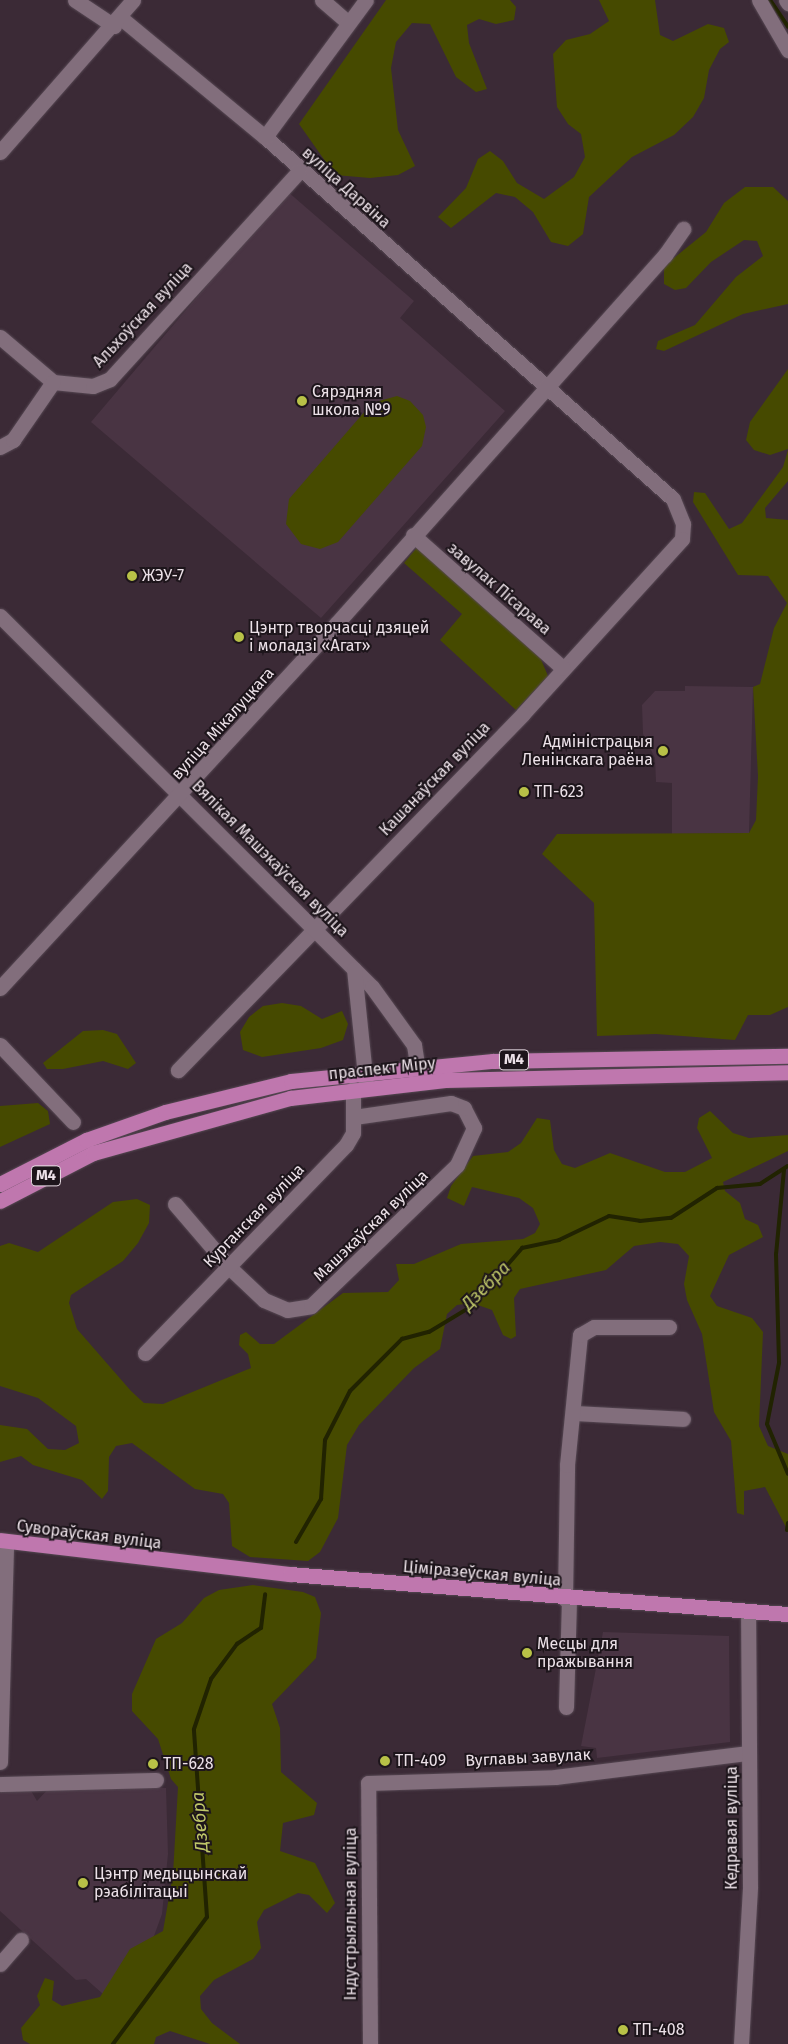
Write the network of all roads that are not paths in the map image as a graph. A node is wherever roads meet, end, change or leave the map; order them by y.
1 (75, 0) edge
2 (134, 0) edge
3 (322, 0) edge
4 (366, 0) edge
5 (759, 0) edge
6 (117, 22) junction
7 (347, 22) junction
8 (788, 50) edge
9 (264, 137) junction
10 (0, 152) edge
11 (299, 171) junction
12 (683, 230) dead end
13 (0, 337) edge
14 (53, 382) junction
15 (546, 388) junction
16 (0, 447) edge
17 (673, 499) joint
18 (413, 535) junction
19 (0, 616) edge
20 (563, 668) junction
21 (181, 796) junction
22 (319, 928) junction
23 (0, 988) edge
24 (366, 990) junction
25 (0, 1045) edge
26 (788, 1056) edge
27 (419, 1065) junction
28 (178, 1070) dead end
29 (364, 1071) junction
30 (788, 1072) edge
31 (420, 1082) junction
32 (360, 1088) junction
33 (354, 1117) junction
34 (73, 1122) dead end
35 (0, 1184) edge
36 (0, 1201) edge
37 (175, 1204) dead end
38 (229, 1267) junction
39 (669, 1327) dead end
40 (145, 1352) dead end
41 (573, 1413) junction
42 (684, 1418) dead end
43 (3, 1542) edge
44 (174, 1563) joint
45 (567, 1599) junction
46 (748, 1613) junction
47 (788, 1614) edge
48 (566, 1707) dead end
49 (749, 1754) junction
50 (0, 1762) edge
51 (156, 1780) dead end
52 (368, 1783) joint
53 (0, 1784) edge
54 (21, 1940) dead end
55 (0, 1964) edge
56 (370, 2044) edge
57 (741, 2044) edge

1 - 6 street, вуліца Дарвіна
2 - 6 street
3 - 7 street
4 - 7 street
5 - 8 street
6 - 9 street, вуліца Дарвіна
6 - 10 street
7 - 9 street
9 - 11 street, вуліца Дарвіна
11 - 14 street, Альхоўская вуліца
11 - 15 street, вуліца Дарвіна
12 - 15 street
13 - 14 street
14 - 16 street
15 - 17 street, вуліца Дарвіна
15 - 18 street, вуліца Мікалуцкага
17 - 20 street, Кашанаўская вуліца
18 - 20 street, завулак Пісарава
18 - 21 street, вуліца Мікалуцкага
19 - 21 street, Вялікая Машэкаўская вуліца
20 - 22 street, Кашанаўская вуліца
21 - 22 street, Вялікая Машэкаўская вуліца
21 - 23 street, вуліца Мікалуцкага
22 - 24 street, Вялікая Машэкаўская вуліца
22 - 28 street, Кашанаўская вуліца
24 - 27 street, Вялікая Машэкаўская вуліца
24 - 29 street, Курганская вуліца
25 - 34 street
26 - 27 main road, праспект Міру / М4
27 - 29 main road, праспект Міру / М4
27 - 31 street, Вялікая Машэкаўская вуліца
29 - 32 street, Курганская вуліца
29 - 35 main road, праспект Міру / М4
30 - 31 main road, праспект Міру / М4
31 - 32 main road, праспект Міру / М4
32 - 33 street, Курганская вуліца
32 - 36 main road, праспект Міру / М4
33 - 38 street, Курганская вуліца
33 - 38 street, Машэкаўская вуліца
37 - 38 street, Машэкаўская вуліца
38 - 40 street, Курганская вуліца
39 - 41 street
41 - 42 street
41 - 45 street
43 - 44 main road, Сувораўская вуліца
43 - 50 street
44 - 45 main road, Ціміразеўская вуліца
45 - 46 main road, Ціміразеўская вуліца
45 - 48 street
46 - 47 main road, Ціміразеўская вуліца
46 - 49 street, Кедравая вуліца
49 - 52 street, Вуглавы завулак
49 - 57 street, Кедравая вуліца
51 - 53 street
52 - 56 street, Індустрыяльная вуліца
54 - 55 street

